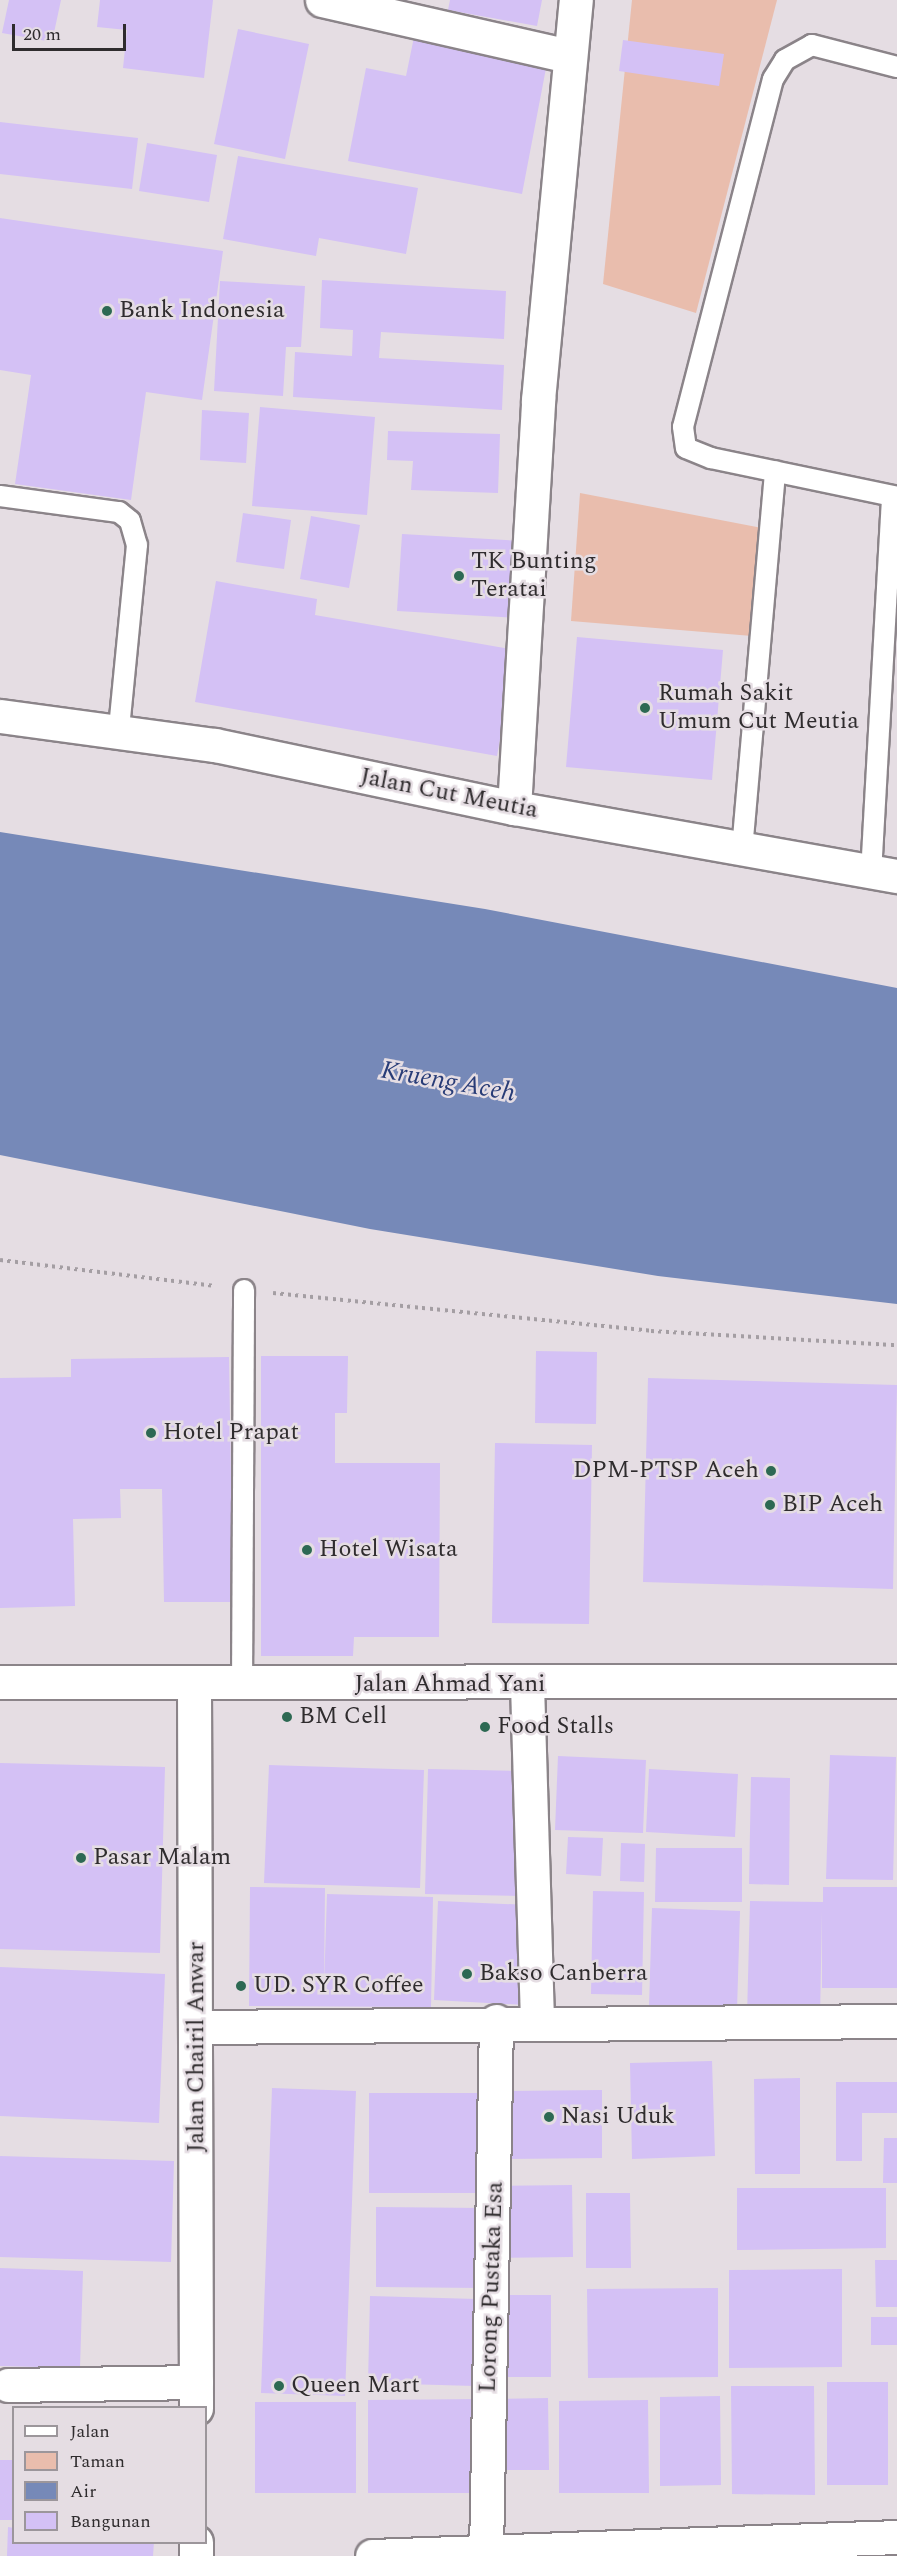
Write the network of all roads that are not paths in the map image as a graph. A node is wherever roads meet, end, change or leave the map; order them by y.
1 (322, 0) edge
2 (576, 0) edge
3 (569, 56) junction
4 (897, 67) edge
5 (775, 471) junction
6 (0, 496) edge
7 (895, 497) edge
8 (0, 716) edge
9 (119, 728) junction
10 (514, 808) junction
11 (742, 850) junction
12 (884, 875) edge
13 (244, 1290) road end
14 (897, 1681) edge
15 (1, 1684) edge
16 (527, 1684) junction
17 (242, 1685) junction
18 (194, 1686) junction
19 (537, 2020) junction
20 (496, 2021) junction
21 (897, 2021) edge
22 (199, 2027) junction
23 (8, 2385) dead end
24 (196, 2395) edge
25 (897, 2537) edge
26 (486, 2552) junction
27 (372, 2556) edge

1 - 3 street
2 - 3 street
3 - 10 street
4 - 5 lane
5 - 7 lane
5 - 11 lane
6 - 9 lane
7 - 12 lane
8 - 9 street, Jalan Cut Meutia
9 - 10 street, Jalan Cut Meutia
10 - 11 street, Jalan Cut Meutia
11 - 12 street, Jalan Cut Meutia
13 - 17 lane
14 - 16 street, Jalan Ahmad Yani
15 - 18 street, Jalan Ahmad Yani
16 - 17 street, Jalan Ahmad Yani
16 - 19 street
17 - 18 street, Jalan Ahmad Yani
18 - 22 street, Jalan Chairil Anwar
19 - 20 street
19 - 21 street
20 - 22 street
20 - 26 street, Lorong Pustaka Esa
22 - 24 street, Jalan Chairil Anwar
23 - 24 street
25 - 26 street
26 - 27 street

